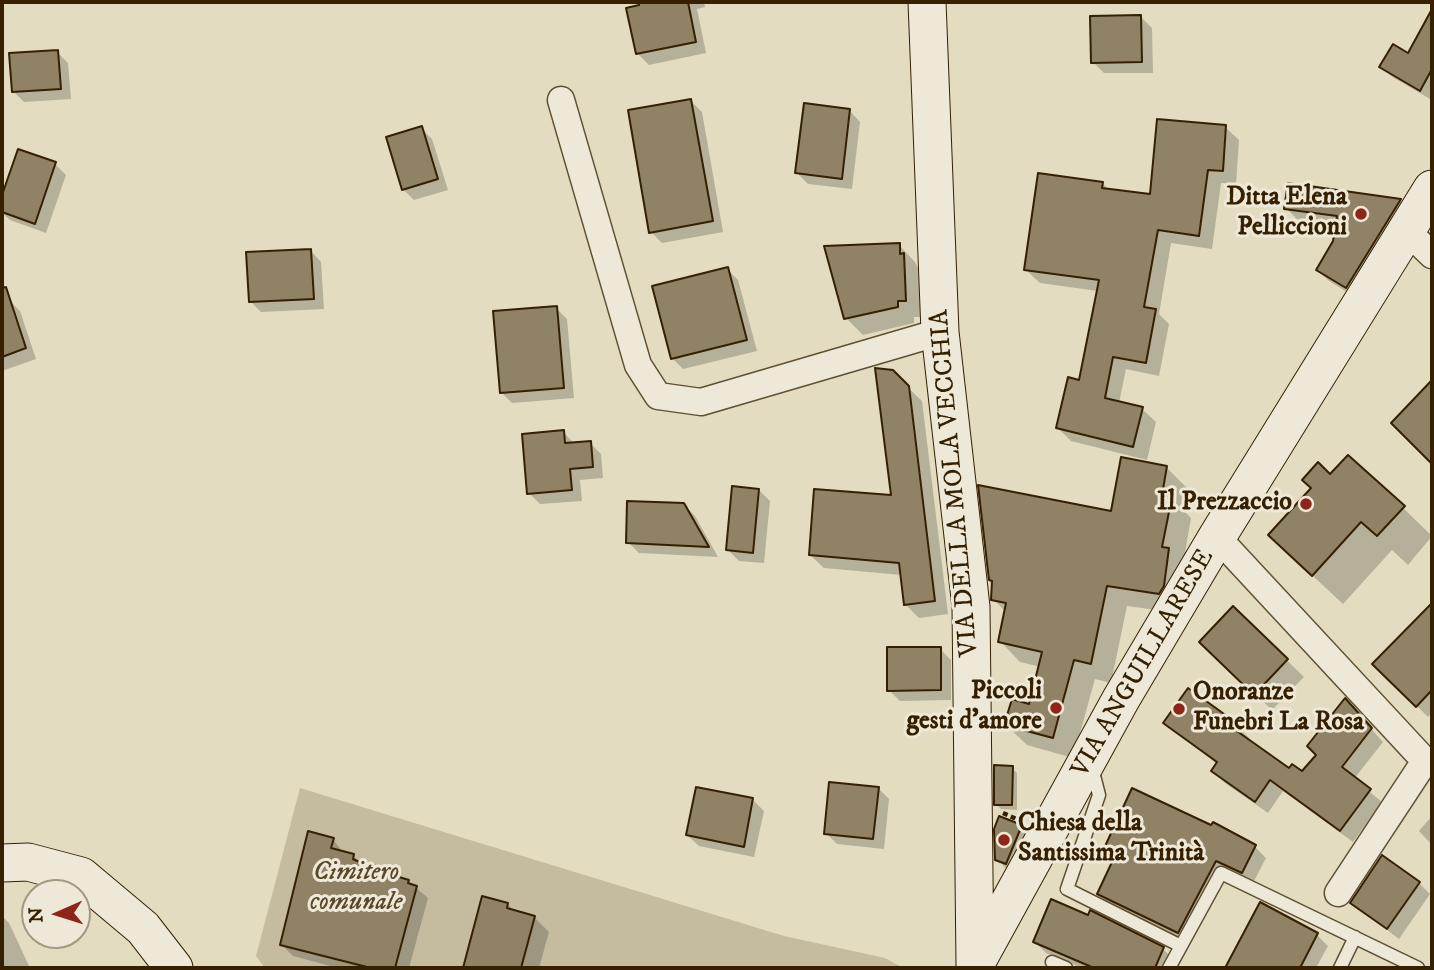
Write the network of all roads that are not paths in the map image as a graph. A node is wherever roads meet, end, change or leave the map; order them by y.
1 (927, 2) edge
2 (561, 100) dead end
3 (1432, 189) edge
4 (1420, 243) edge
5 (940, 332) junction
6 (1217, 537) junction
7 (1089, 757) junction
8 (2, 863) edge
9 (1338, 893) dead end
10 (1355, 937) junction
11 (1180, 945) junction
12 (1052, 962) dead end
13 (974, 967) edge
14 (174, 968) edge
15 (1066, 968) edge
16 (1169, 968) edge
17 (1340, 968) edge
18 (1418, 968) edge

1 - 5 street, VIA DELLA MOLA VECCHIA
2 - 5 street
3 - 4 street, VIA ANGUILLARESE
4 - 6 street, VIA ANGUILLARESE
5 - 13 street, VIA DELLA MOLA VECCHIA
6 - 7 street, VIA ANGUILLARESE
6 - 9 street
7 - 11 lane
7 - 13 street, VIA ANGUILLARESE
8 - 14 street
10 - 11 lane
10 - 17 lane
10 - 18 lane
11 - 16 lane
12 - 15 lane

